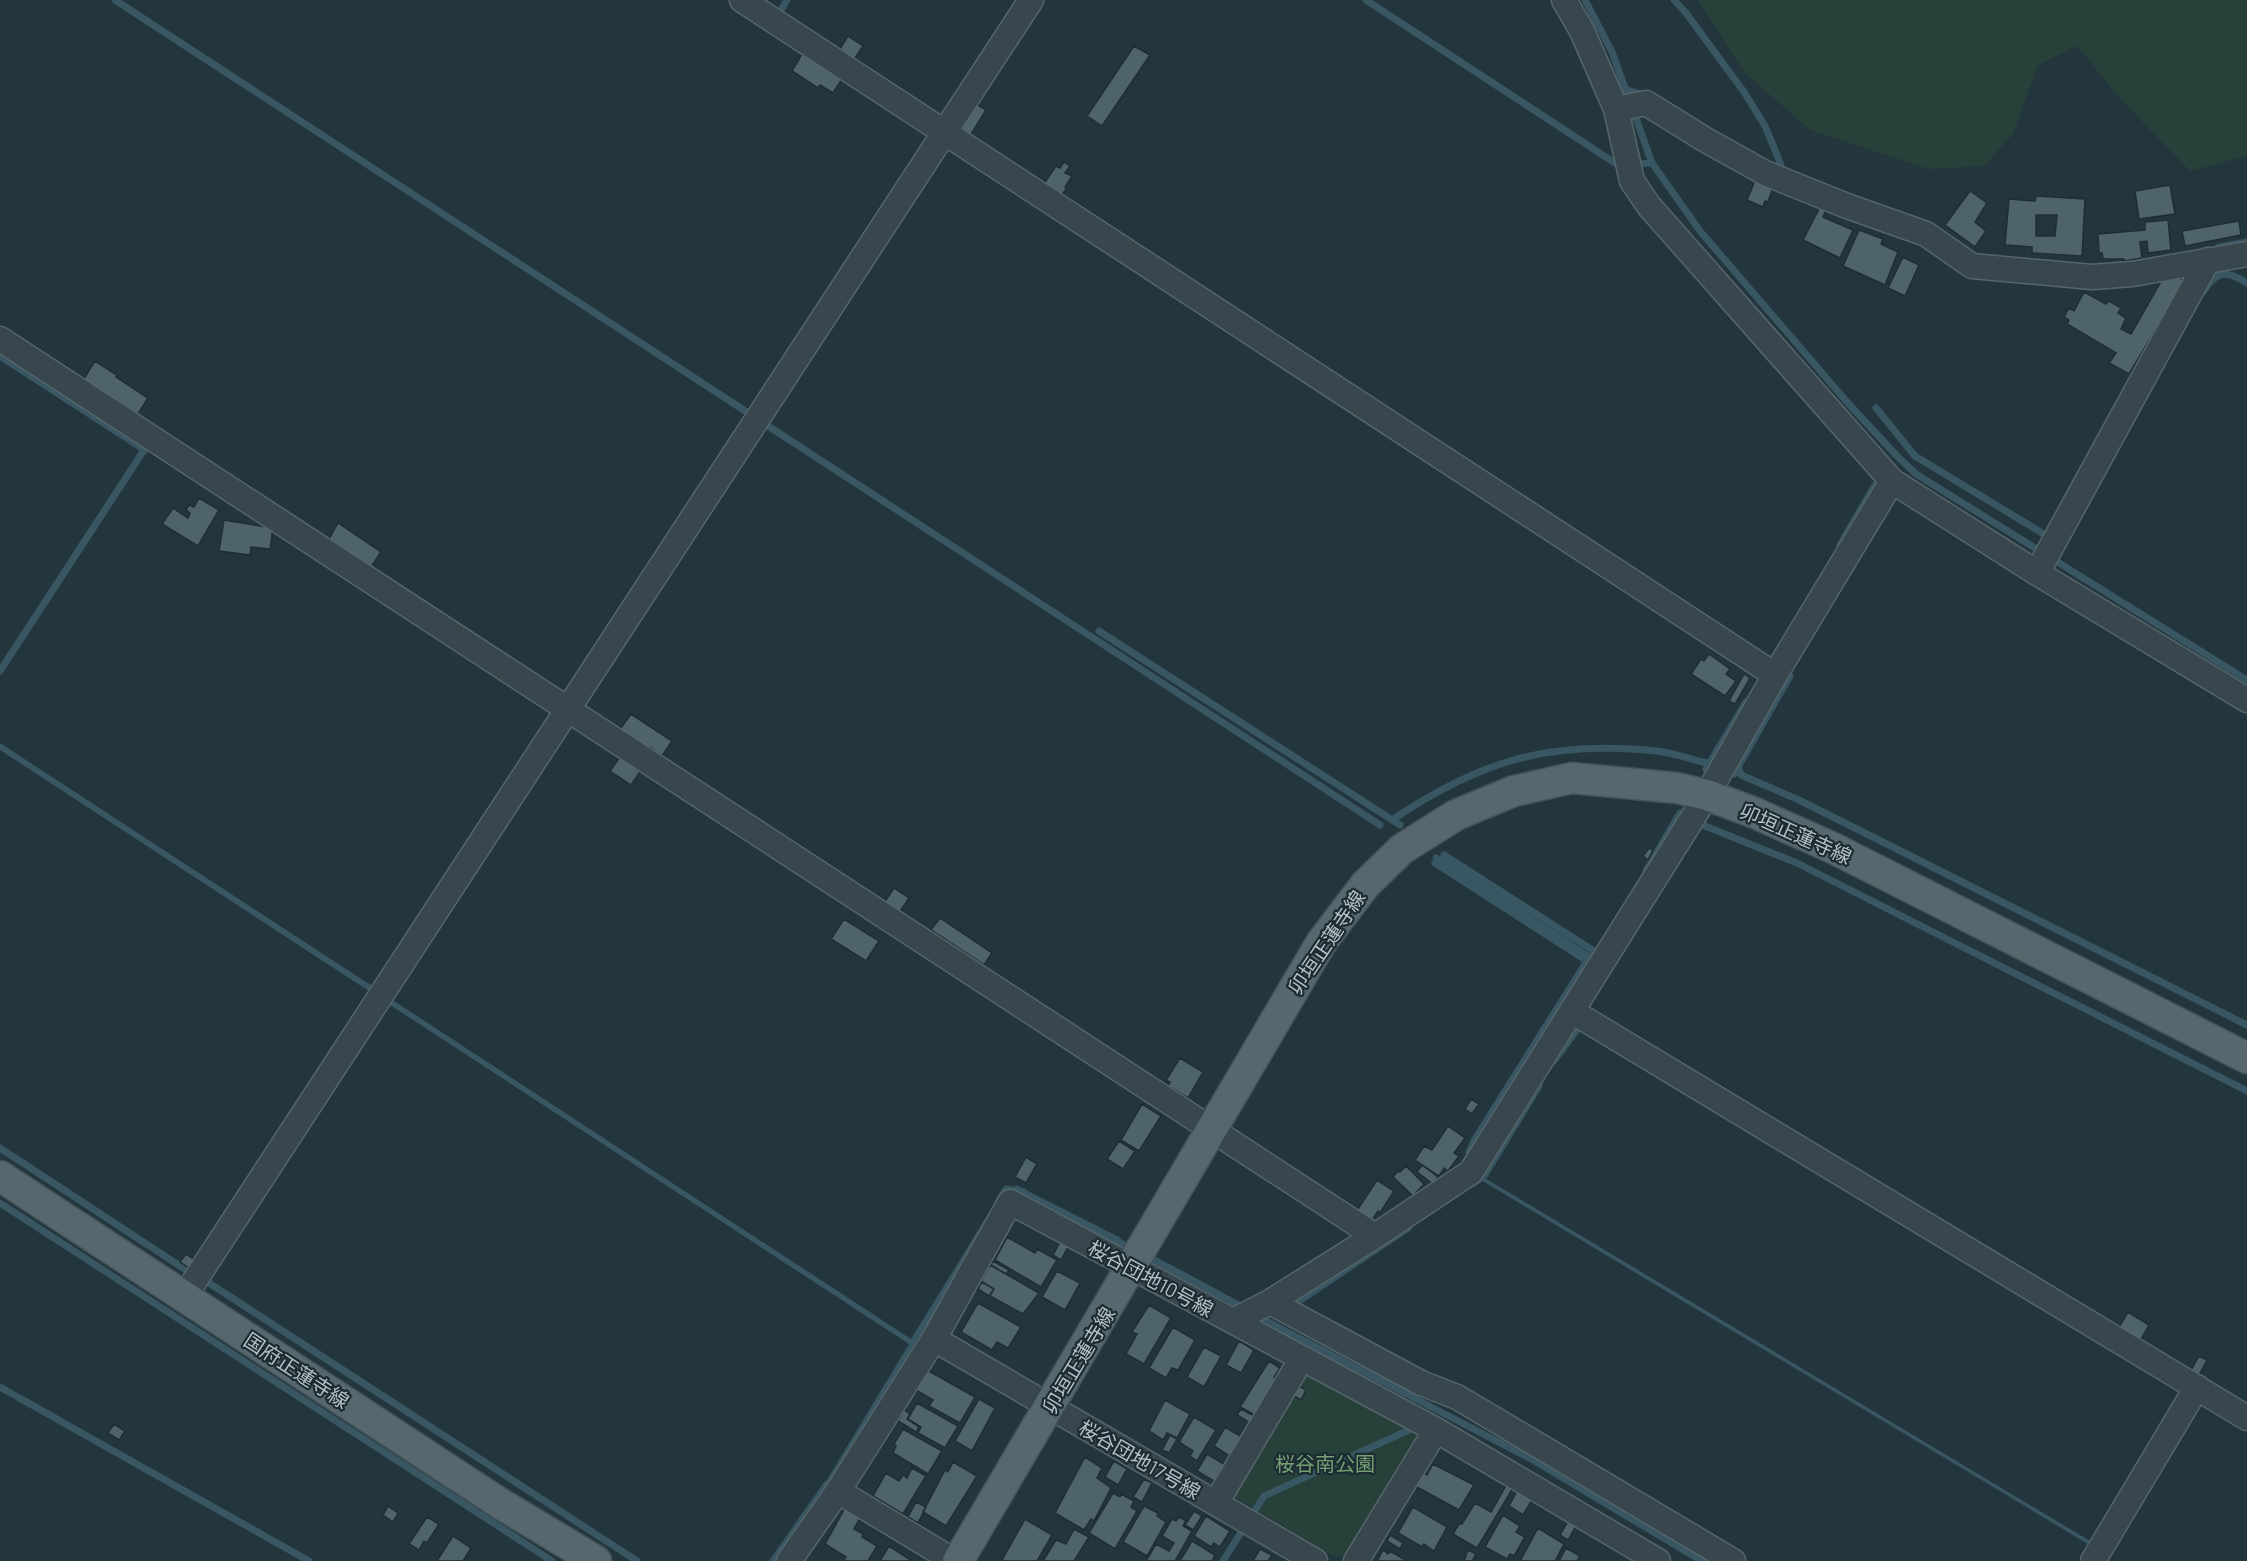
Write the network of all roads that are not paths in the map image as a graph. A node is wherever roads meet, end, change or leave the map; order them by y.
1 (742, 0) edge
2 (1031, 0) edge
3 (1564, 0) edge
4 (1616, 109) junction
5 (945, 133) junction
6 (2233, 260) edge
7 (0, 339) edge
8 (1892, 481) junction
9 (2037, 573) junction
10 (1775, 675) junction
11 (2247, 700) edge
12 (568, 710) junction
13 (1707, 795) junction
14 (1573, 1012) junction
15 (2247, 1058) edge
16 (1211, 1130) junction
17 (0, 1176) edge
18 (1375, 1236) junction
19 (1132, 1267) junction
20 (184, 1297) junction
21 (1270, 1302) junction
22 (1233, 1321) junction
23 (934, 1339) junction
24 (1302, 1358) junction
25 (2196, 1387) junction
26 (1050, 1406) junction
27 (2247, 1418) edge
28 (1436, 1430) junction
29 (838, 1491) junction
30 (1216, 1503) junction
31 (596, 1561) edge
32 (789, 1561) edge
33 (956, 1561) edge
34 (1316, 1561) edge
35 (1356, 1561) edge
36 (1658, 1561) edge
37 (1733, 1561) edge
38 (2093, 1561) edge

1 - 5 street
2 - 5 street
3 - 4 street
4 - 6 street
4 - 8 street
5 - 10 street
5 - 12 street
6 - 9 street
7 - 12 street
8 - 9 street
8 - 10 street
9 - 11 street
10 - 13 street
12 - 16 street
12 - 20 street
13 - 14 street
13 - 15 main road, 卯垣正蓮寺線
13 - 16 main road, 卯垣正蓮寺線
14 - 18 street
14 - 25 street
16 - 18 street
16 - 19 main road, 卯垣正蓮寺線
17 - 20 main road, 国府正蓮寺線
18 - 21 street
19 - 22 street, 桜谷団地10号線
19 - 23 street, 桜谷団地10号線
19 - 26 main road, 卯垣正蓮寺線
20 - 31 main road, 国府正蓮寺線
21 - 22 street
21 - 37 street
22 - 24 street, 桜谷団地10号線
23 - 26 street, 桜谷団地17号線
23 - 29 street, 桜谷団地10号線
24 - 28 street, 桜谷団地10号線
24 - 30 street
25 - 27 street
25 - 38 street
26 - 30 street, 桜谷団地17号線
26 - 33 main road, 卯垣正蓮寺線
28 - 35 street
28 - 36 street, 桜谷団地10号線
29 - 32 street, 桜谷団地10号線
29 - 33 street
30 - 34 street, 桜谷団地17号線

